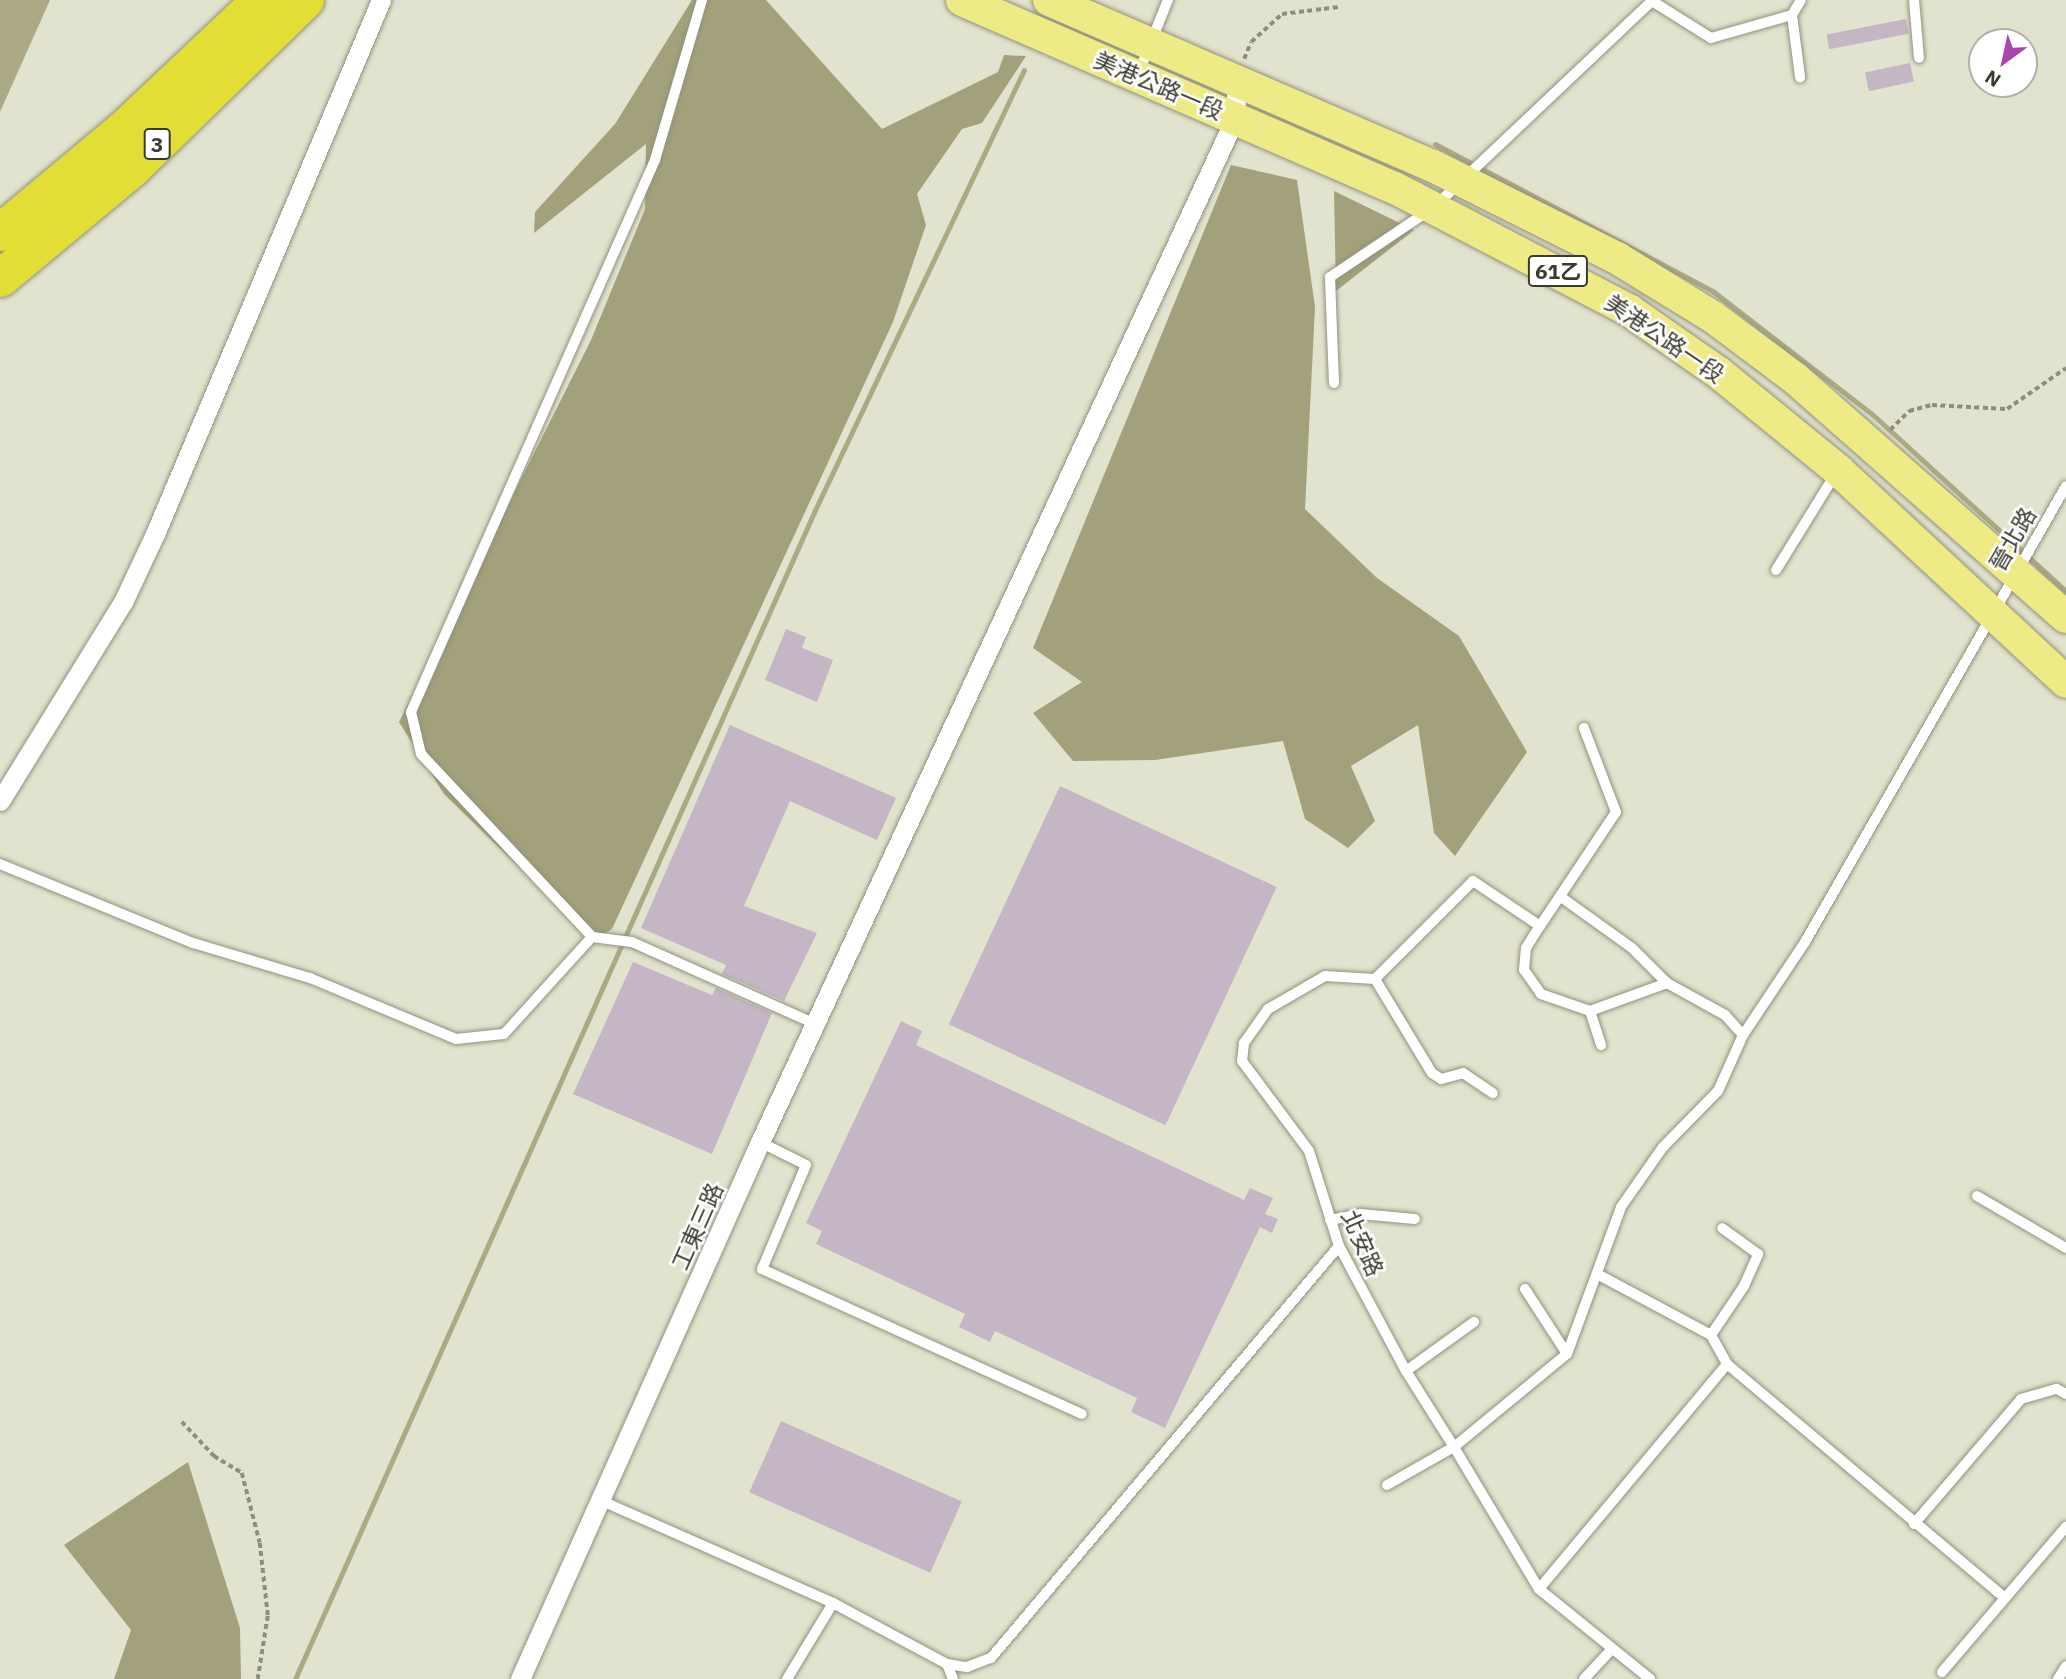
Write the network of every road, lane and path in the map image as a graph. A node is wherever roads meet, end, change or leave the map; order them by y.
1 (260, 0) edge
2 (305, 0) edge
3 (381, 0) edge
4 (702, 0) edge
5 (962, 0) edge
6 (1049, 0) edge
7 (1168, 0) edge
8 (1801, 0) edge
9 (1914, 0) edge
10 (1339, 7) dead end
11 (1792, 15) junction
12 (1151, 43) junction
13 (1919, 58) dead end
14 (1138, 75) junction
15 (1800, 77) dead end
16 (1237, 79) junction
17 (1235, 118) junction
18 (1464, 181) junction
19 (1434, 207) junction
20 (0, 232) edge
21 (0, 278) edge
22 (2066, 368) edge
23 (1334, 383) dead end
24 (1877, 445) junction
25 (1838, 470) junction
26 (2066, 486) edge
27 (2016, 568) junction
28 (1776, 570) dead end
29 (1995, 613) junction
30 (2066, 617) edge
31 (2066, 682) edge
32 (1584, 728) dead end
33 (0, 801) edge
34 (0, 864) edge
35 (1561, 897) junction
36 (1541, 926) junction
37 (592, 937) junction
38 (1375, 979) junction
39 (1667, 983) junction
40 (1590, 1011) junction
41 (815, 1024) junction
42 (1743, 1035) junction
43 (1601, 1045) dead end
44 (1493, 1093) dead end
45 (760, 1143) junction
46 (1977, 1196) dead end
47 (1415, 1219) dead end
48 (1331, 1220) junction
49 (1722, 1228) dead end
50 (1339, 1246) junction
51 (2066, 1248) edge
52 (1600, 1275) junction
53 (1525, 1289) dead end
54 (1474, 1322) dead end
55 (1711, 1335) junction
56 (1567, 1354) junction
57 (1727, 1364) junction
58 (1406, 1371) junction
59 (2066, 1394) edge
60 (1083, 1415) dead end
61 (182, 1422) dead end
62 (1454, 1447) junction
63 (1387, 1485) dead end
64 (602, 1501) junction
65 (1914, 1524) junction
66 (2066, 1527) edge
67 (1539, 1589) junction
68 (2004, 1597) junction
69 (834, 1603) junction
70 (1610, 1651) junction
71 (947, 1664) junction
72 (2066, 1666) edge
73 (1942, 1672) dead end
74 (258, 1679) edge
75 (520, 1679) edge
76 (787, 1679) edge
77 (953, 1679) edge
78 (1584, 1679) edge
79 (1650, 1679) edge
80 (2057, 1679) edge

1 - 20 highway, 3
2 - 21 highway, 3
3 - 33 street
4 - 37 lane
5 - 14 main road, 美港公路一段 / 61乙
6 - 12 main road, 美港公路一段 / 61乙
7 - 12 lane
8 - 11 lane
9 - 13 lane
10 - 16 path
11 - 15 lane
11 - 18 lane
12 - 14 lane
12 - 16 main road, 美港公路一段 / 61乙
14 - 17 main road, 美港公路一段 / 61乙
16 - 17 street
16 - 18 main road, 美港公路一段 / 61乙
17 - 19 main road, 美港公路一段 / 61乙
17 - 41 street, 工東三路
18 - 19 lane
18 - 24 main road, 美港公路一段 / 61乙
19 - 23 lane
19 - 25 main road, 美港公路一段 / 61乙
22 - 24 path
24 - 27 main road, 美港公路一段 / 61乙
25 - 28 lane
25 - 29 main road, 美港公路一段 / 61乙
26 - 27 lane, 晉北路
27 - 29 lane, 晉北路
27 - 30 main road, 美港公路一段 / 61乙
29 - 31 main road, 美港公路一段 / 61乙
29 - 42 lane, 晉北路
32 - 35 lane
34 - 37 lane
35 - 36 lane
35 - 39 lane
36 - 38 lane
36 - 40 lane
37 - 41 lane
38 - 44 lane
38 - 48 lane, 北安路
39 - 40 lane
39 - 42 lane
40 - 43 lane
41 - 45 street, 工東三路
42 - 52 lane, 晉北路
45 - 60 lane
45 - 64 street, 工東三路
46 - 51 lane
47 - 48 lane
48 - 50 lane, 北安路
49 - 55 lane
50 - 58 lane, 北安路
50 - 71 lane
52 - 55 lane
52 - 56 lane, 晉北路
53 - 56 lane
54 - 58 lane
55 - 57 lane
56 - 62 lane
57 - 65 lane
57 - 67 lane
58 - 62 lane, 北安路
59 - 65 lane
61 - 74 path
62 - 63 lane
62 - 67 lane, 北安路
64 - 69 lane
64 - 75 street, 工東三路
65 - 68 lane
66 - 68 lane
67 - 70 lane, 北安路
68 - 73 lane
69 - 71 lane
69 - 76 lane
70 - 78 lane
70 - 79 lane, 北安路
71 - 77 lane
72 - 80 lane

